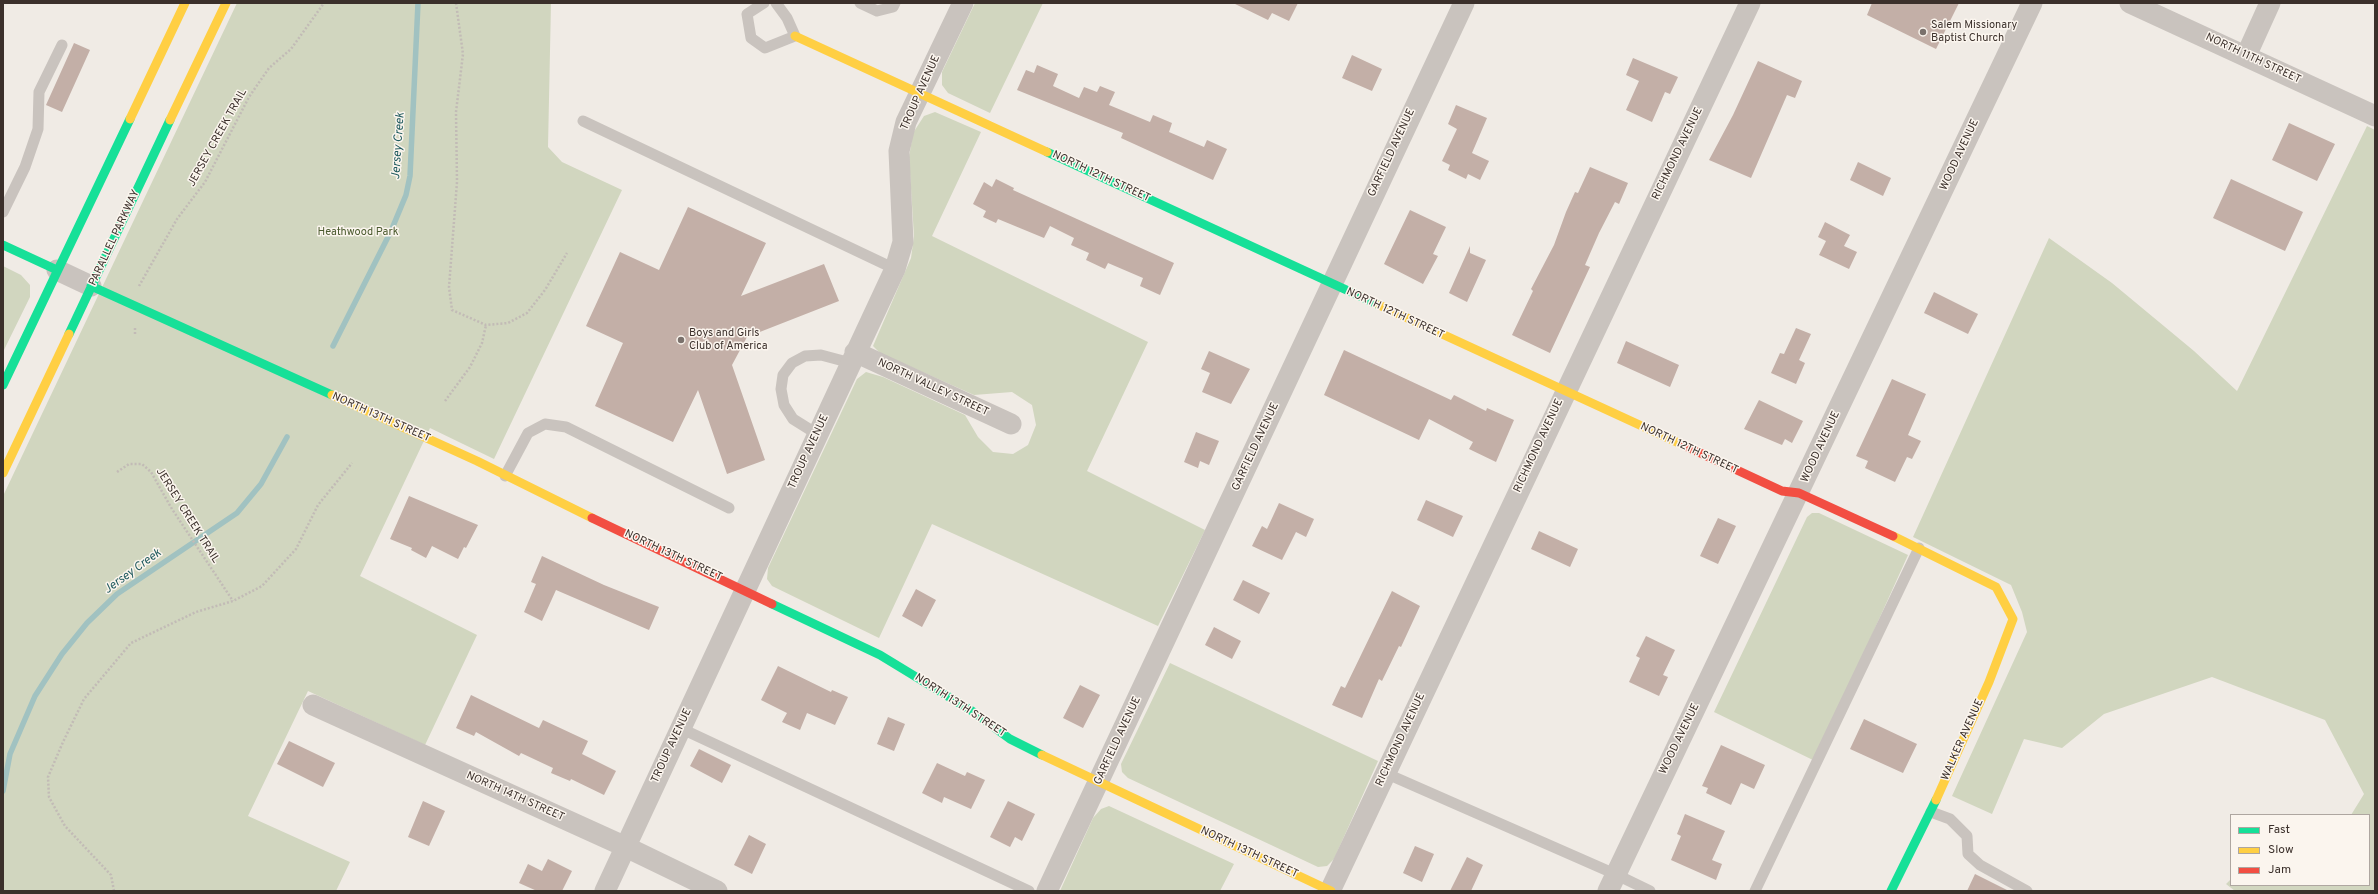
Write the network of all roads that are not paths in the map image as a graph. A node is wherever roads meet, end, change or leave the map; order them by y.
1 (185, 3) edge
2 (226, 3) edge
3 (764, 3) edge
4 (776, 3) edge
5 (860, 3) edge
6 (895, 3) edge
7 (963, 3) edge
8 (1750, 3) edge
9 (2032, 3) edge
10 (2130, 3) edge
11 (2270, 3) edge
12 (1456, 5) edge
13 (795, 36) junction
14 (62, 45) dead end
15 (2246, 56) junction
16 (920, 92) junction
17 (2374, 112) edge
18 (583, 122) dead end
19 (3, 212) edge
20 (3, 245) edge
21 (895, 269) junction
22 (58, 270) junction
23 (1330, 284) junction
24 (92, 286) junction
25 (853, 358) junction
26 (3, 385) edge
27 (1564, 392) junction
28 (1011, 424) dead end
29 (817, 434) junction
30 (3, 473) edge
31 (505, 476) junction
32 (1799, 493) junction
33 (729, 508) dead end
34 (1919, 548) junction
35 (1996, 587) joint
36 (744, 590) junction
37 (313, 705) dead end
38 (680, 728) junction
39 (1385, 773) junction
40 (1098, 783) junction
41 (1931, 812) junction
42 (626, 847) junction
43 (1612, 882) edge
44 (605, 891) edge
45 (717, 891) edge
46 (1029, 891) edge
47 (1047, 891) edge
48 (1330, 891) edge
49 (1650, 891) edge
50 (1755, 891) edge
51 (1892, 891) edge
52 (2027, 891) edge

1 - 22 street
2 - 24 street, PARALLEL PARKWAY
3 - 13 lane
4 - 13 lane
5 - 6 lane
7 - 16 street, TROUP AVENUE
8 - 27 street, RICHMOND AVENUE
9 - 32 street, WOOD AVENUE
10 - 15 street, NORTH 11TH STREET
11 - 15 street
12 - 23 street, GARFIELD AVENUE
13 - 16 street, NORTH 12TH STREET
14 - 19 lane
15 - 17 street, NORTH 11TH STREET
16 - 21 street, TROUP AVENUE
16 - 23 street, NORTH 12TH STREET
18 - 21 lane
20 - 22 street, NORTH 13TH STREET
21 - 25 street, TROUP AVENUE
22 - 24 street, NORTH 13TH STREET
22 - 26 street
23 - 27 street, NORTH 12TH STREET
23 - 40 street, GARFIELD AVENUE
24 - 30 street, PARALLEL PARKWAY
24 - 31 street, NORTH 13TH STREET
25 - 28 street, NORTH VALLEY STREET
25 - 29 street, TROUP AVENUE
25 - 29 lane
27 - 32 street, NORTH 12TH STREET
27 - 39 street, RICHMOND AVENUE
29 - 36 street, TROUP AVENUE
31 - 33 lane
31 - 36 street, NORTH 13TH STREET
32 - 34 street, NORTH 12TH STREET
32 - 43 street, WOOD AVENUE
34 - 35 street, NORTH 12TH STREET
34 - 50 lane
35 - 41 street, WALKER AVENUE
36 - 38 street, TROUP AVENUE
36 - 40 street, NORTH 13TH STREET
37 - 42 street, NORTH 14TH STREET
38 - 42 street, TROUP AVENUE
38 - 46 lane
39 - 43 lane
39 - 48 street, RICHMOND AVENUE
40 - 47 street, GARFIELD AVENUE
40 - 48 street, NORTH 13TH STREET
41 - 51 street, WALKER AVENUE
41 - 52 lane
42 - 44 street, TROUP AVENUE
42 - 45 street, NORTH 14TH STREET
43 - 49 lane

